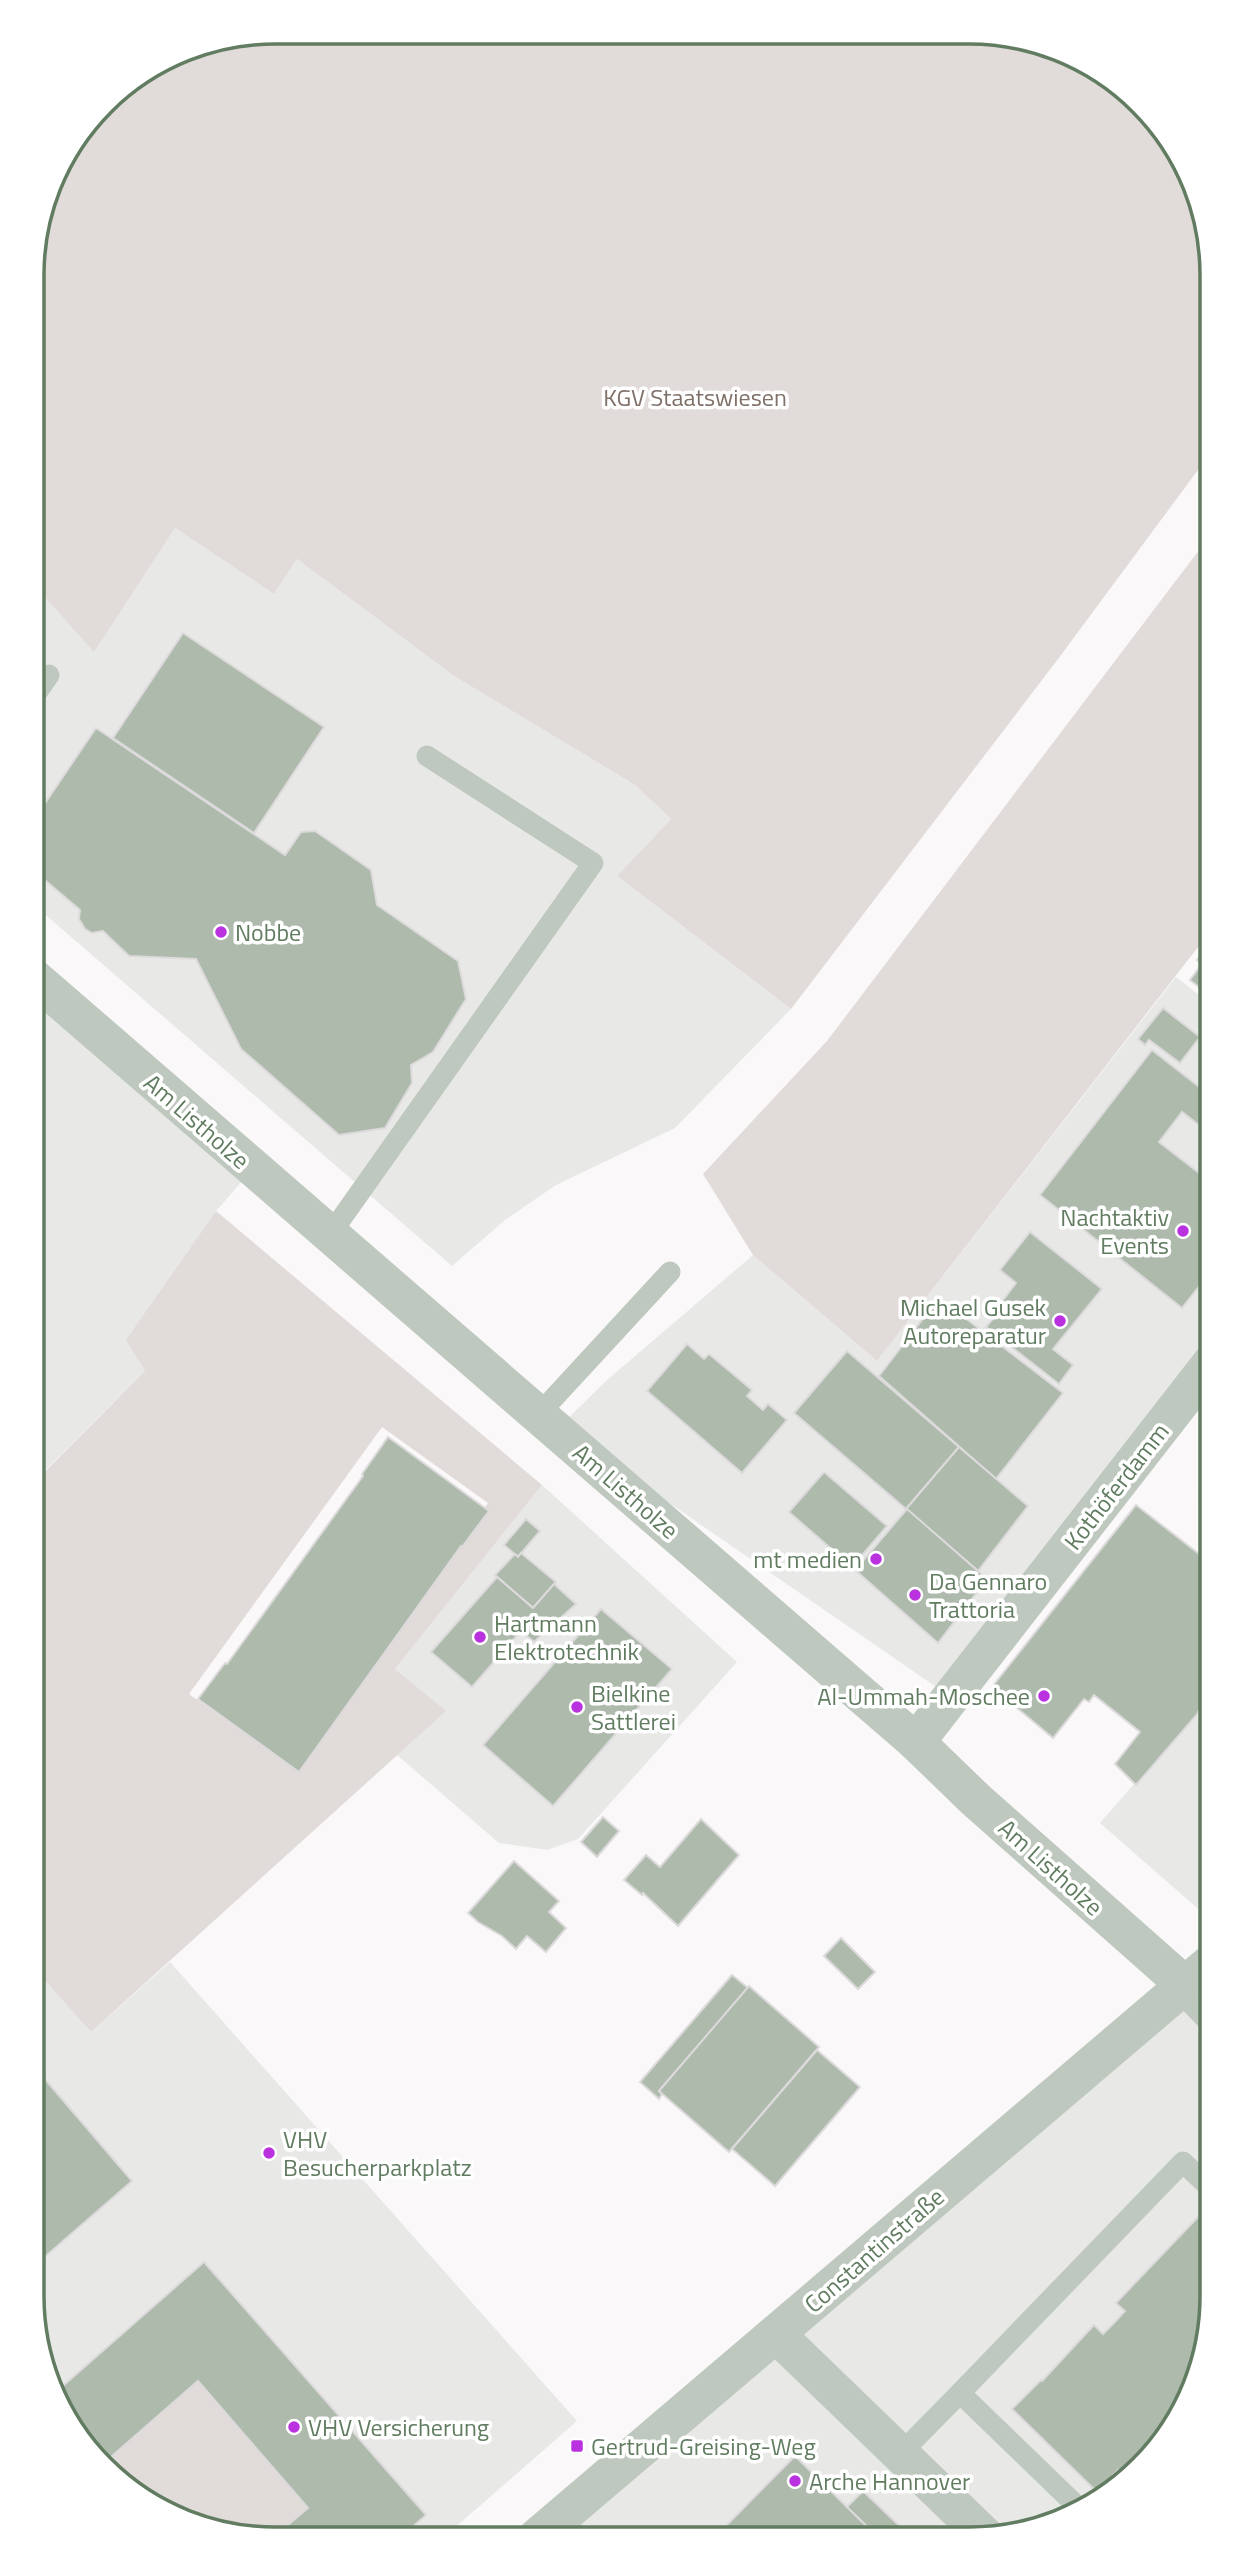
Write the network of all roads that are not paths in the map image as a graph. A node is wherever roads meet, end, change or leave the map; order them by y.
1 (49, 675) dead end
2 (44, 682) edge
3 (426, 756) dead end
4 (44, 987) edge
5 (329, 1236) junction
6 (670, 1272) dead end
7 (1200, 1377) edge
8 (538, 1415) junction
9 (916, 1742) junction
10 (1199, 1974) edge
11 (1200, 2178) edge
12 (776, 2334) junction
13 (960, 2393) junction
14 (901, 2454) junction
15 (1073, 2502) edge
16 (549, 2527) edge
17 (975, 2527) edge

1 - 2 lane
3 - 5 lane
4 - 5 street, Am Listholze
5 - 8 street, Am Listholze
6 - 8 lane
7 - 9 street, Kothöferdamm
8 - 9 street, Am Listholze
9 - 10 street, Am Listholze
10 - 12 street, Constantinstraße
11 - 13 lane
12 - 14 street
12 - 16 street, Constantinstraße
13 - 14 lane
13 - 15 lane
14 - 17 street

